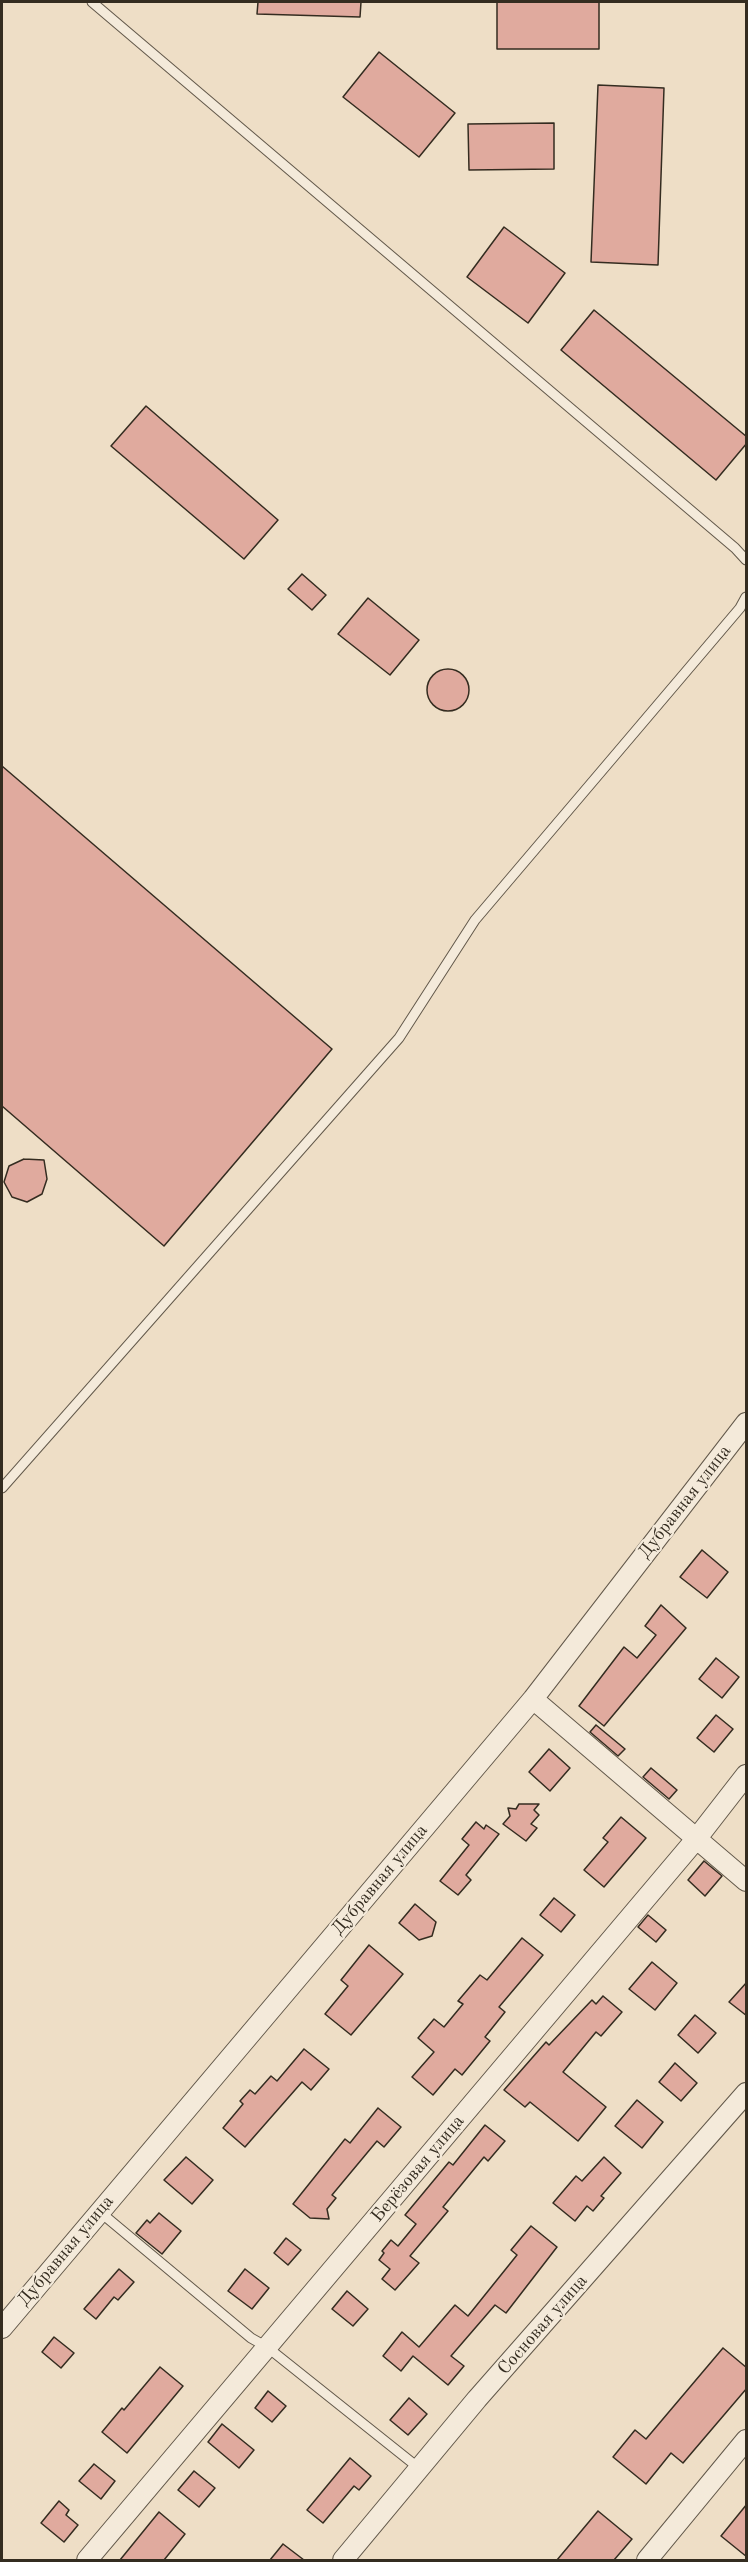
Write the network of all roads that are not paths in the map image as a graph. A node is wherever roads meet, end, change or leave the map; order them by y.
1 (92, 2) edge
2 (747, 560) edge
3 (747, 597) edge
4 (747, 1423) edge
5 (2, 1488) edge
6 (533, 1699) junction
7 (747, 1775) edge
8 (697, 1838) junction
9 (747, 1881) edge
10 (747, 2092) edge
11 (99, 2212) junction
12 (2, 2328) edge
13 (267, 2347) junction
14 (747, 2440) edge
15 (420, 2469) junction
16 (87, 2560) edge
17 (343, 2560) edge
18 (647, 2560) edge

1 - 2 lane
3 - 5 lane
4 - 6 street, Дубравная улица
6 - 8 street
6 - 11 street, Дубравная улица
7 - 8 street, Берёзовая улица
8 - 9 street
8 - 13 street, Берёзовая улица
10 - 15 street, Сосновая улица
11 - 12 street, Дубравная улица
11 - 13 lane
13 - 15 lane
13 - 16 street, Берёзовая улица
14 - 18 street
15 - 17 street, Сосновая улица

